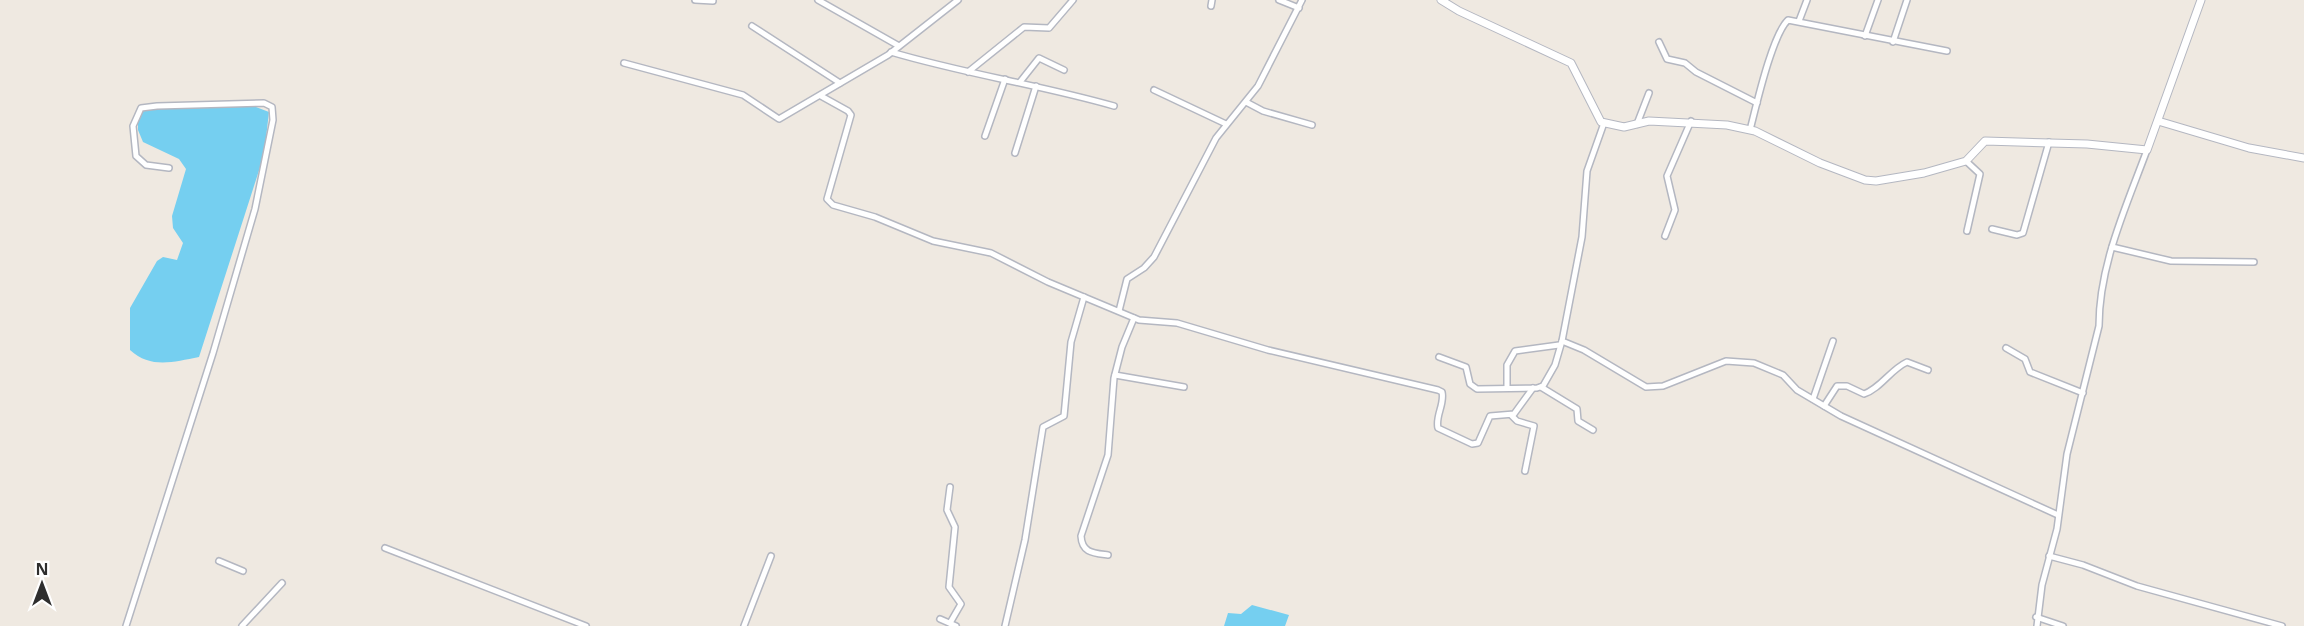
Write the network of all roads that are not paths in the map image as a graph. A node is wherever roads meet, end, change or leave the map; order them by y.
1 (694, 0) edge
2 (818, 0) edge
3 (958, 0) edge
4 (1073, 0) edge
5 (1279, 0) edge
6 (1302, 0) edge
7 (1441, 0) edge
8 (1807, 0) edge
9 (1878, 0) edge
10 (1907, 0) edge
11 (2201, 0) edge
12 (713, 1) edge
13 (1299, 8) junction
14 (1799, 21) junction
15 (752, 26) dead end
16 (1865, 36) junction
17 (1659, 42) dead end
18 (1893, 42) junction
19 (899, 45) junction
20 (1947, 51) dead end
21 (891, 52) junction
22 (624, 63) dead end
23 (1064, 70) dead end
24 (968, 72) junction
25 (1005, 79) junction
26 (1020, 82) junction
27 (840, 83) junction
28 (1036, 86) junction
29 (1154, 90) dead end
30 (1649, 93) dead end
31 (821, 96) junction
32 (1757, 103) junction
33 (1250, 104) junction
34 (1114, 106) dead end
35 (1691, 121) junction
36 (2158, 121) junction
37 (1604, 123) junction
38 (1226, 124) junction
39 (1637, 124) junction
40 (1312, 125) dead end
41 (1750, 130) junction
42 (985, 136) dead end
43 (2049, 142) junction
44 (2146, 150) junction
45 (1016, 153) dead end
46 (2304, 158) edge
47 (1966, 161) junction
48 (169, 168) dead end
49 (1992, 229) dead end
50 (1967, 231) dead end
51 (1665, 236) dead end
52 (2112, 247) junction
53 (2254, 262) dead end
54 (1084, 297) junction
55 (1121, 306) junction
56 (1134, 318) junction
57 (1833, 341) dead end
58 (1560, 343) junction
59 (2006, 348) dead end
60 (1439, 357) dead end
61 (1928, 370) dead end
62 (1115, 375) junction
63 (1184, 387) dead end
64 (1541, 387) junction
65 (1507, 388) junction
66 (1533, 388) junction
67 (2083, 393) junction
68 (1813, 399) junction
69 (1824, 406) junction
70 (1511, 416) junction
71 (1593, 430) dead end
72 (1525, 471) dead end
73 (950, 487) dead end
74 (2058, 515) junction
75 (385, 548) dead end
76 (1108, 555) dead end
77 (771, 556) dead end
78 (2049, 556) junction
79 (219, 561) dead end
80 (243, 571) dead end
81 (282, 583) dead end
82 (2036, 617) junction
83 (940, 619) dead end
84 (953, 625) edge
85 (126, 626) edge
86 (242, 626) edge
87 (586, 626) edge
88 (744, 626) edge
89 (1005, 626) edge
90 (2037, 626) edge
91 (2063, 626) edge
92 (2282, 626) edge

1 - 12 street
2 - 19 street
3 - 19 street
4 - 24 street
5 - 13 street
6 - 13 street
7 - 37 street
8 - 14 street
9 - 16 street
10 - 18 street
11 - 36 street
13 - 33 street
14 - 16 street
14 - 32 street
15 - 27 street
16 - 18 street
17 - 32 street
18 - 20 street
19 - 21 street
21 - 24 street
21 - 27 street
22 - 31 street
23 - 26 street
24 - 25 street
25 - 26 street
25 - 42 street
26 - 28 street
27 - 31 street
28 - 34 street
28 - 45 street
29 - 38 street
30 - 39 street
31 - 54 street
32 - 41 street
33 - 38 street
33 - 40 street
35 - 39 street
35 - 41 street
35 - 51 street
36 - 44 street
36 - 46 street
37 - 39 street
37 - 58 street
38 - 55 street
41 - 47 street
43 - 44 street
43 - 47 street
43 - 49 street
44 - 52 street
47 - 50 street
48 - 85 street
52 - 53 street
52 - 67 street
54 - 55 street
54 - 89 street
55 - 56 street
56 - 62 street
56 - 70 street
57 - 68 street
58 - 64 street
58 - 65 street
58 - 68 street
59 - 67 street
60 - 65 street
61 - 69 street
62 - 63 street
62 - 76 street
64 - 66 street
64 - 71 street
65 - 66 street
66 - 70 street
67 - 74 street
68 - 69 street
69 - 74 street
70 - 72 street
73 - 84 street
74 - 78 street
75 - 87 street
77 - 88 street
78 - 82 street
78 - 92 street
79 - 80 street
81 - 86 street
82 - 90 street
82 - 91 street
83 - 84 street

